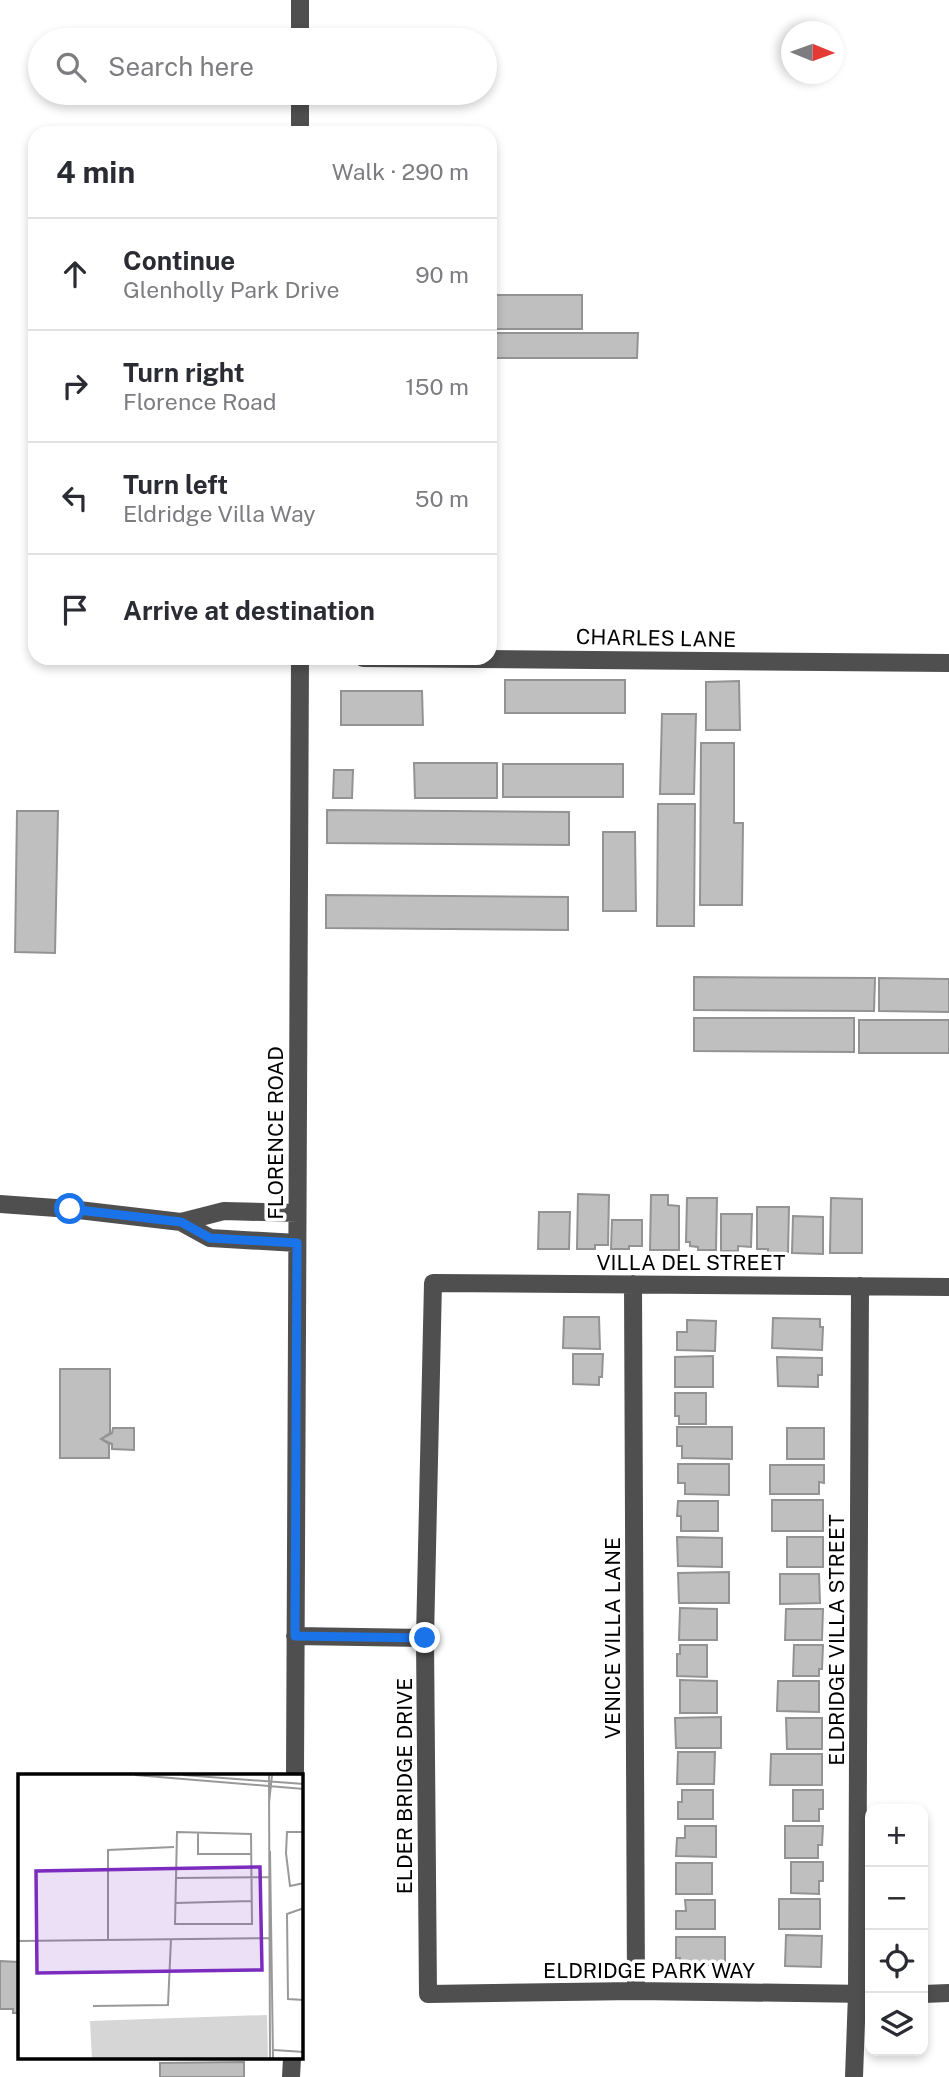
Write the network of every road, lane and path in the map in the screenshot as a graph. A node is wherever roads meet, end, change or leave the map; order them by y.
1 (300, 0) edge
2 (300, 28) edge
3 (300, 105) edge
4 (300, 126) edge
5 (497, 659) edge
6 (949, 663) edge
7 (300, 665) edge
8 (0, 1203) edge
9 (297, 1213) junction
10 (181, 1222) junction
11 (297, 1243) junction
12 (433, 1283) joint
13 (633, 1284) junction
14 (860, 1286) junction
15 (949, 1287) edge
16 (295, 1636) junction
17 (425, 1638) junction
18 (295, 1774) edge
19 (636, 1991) junction
20 (928, 1993) edge
21 (949, 1993) edge
22 (428, 1994) joint
23 (864, 1994) edge
24 (854, 2077) edge

1 - 2 street
3 - 4 street
5 - 6 street, CHARLES LANE
7 - 9 street, FLORENCE ROAD
8 - 10 street
9 - 10 street
9 - 11 street, FLORENCE ROAD
10 - 11 street
11 - 16 street, FLORENCE ROAD
12 - 13 street, VILLA DEL STREET
12 - 17 street, ELDER BRIDGE DRIVE
13 - 14 street, VILLA DEL STREET
13 - 19 street, VENICE VILLA LANE
14 - 15 street, VILLA DEL STREET
14 - 23 street, ELDRIDGE VILLA STREET
16 - 17 street
16 - 18 street, FLORENCE ROAD
17 - 22 street, ELDER BRIDGE DRIVE
19 - 22 street, ELDRIDGE PARK WAY
19 - 23 street, ELDRIDGE PARK WAY
20 - 21 street
23 - 24 street, ELDRIDGE VILLA STREET

